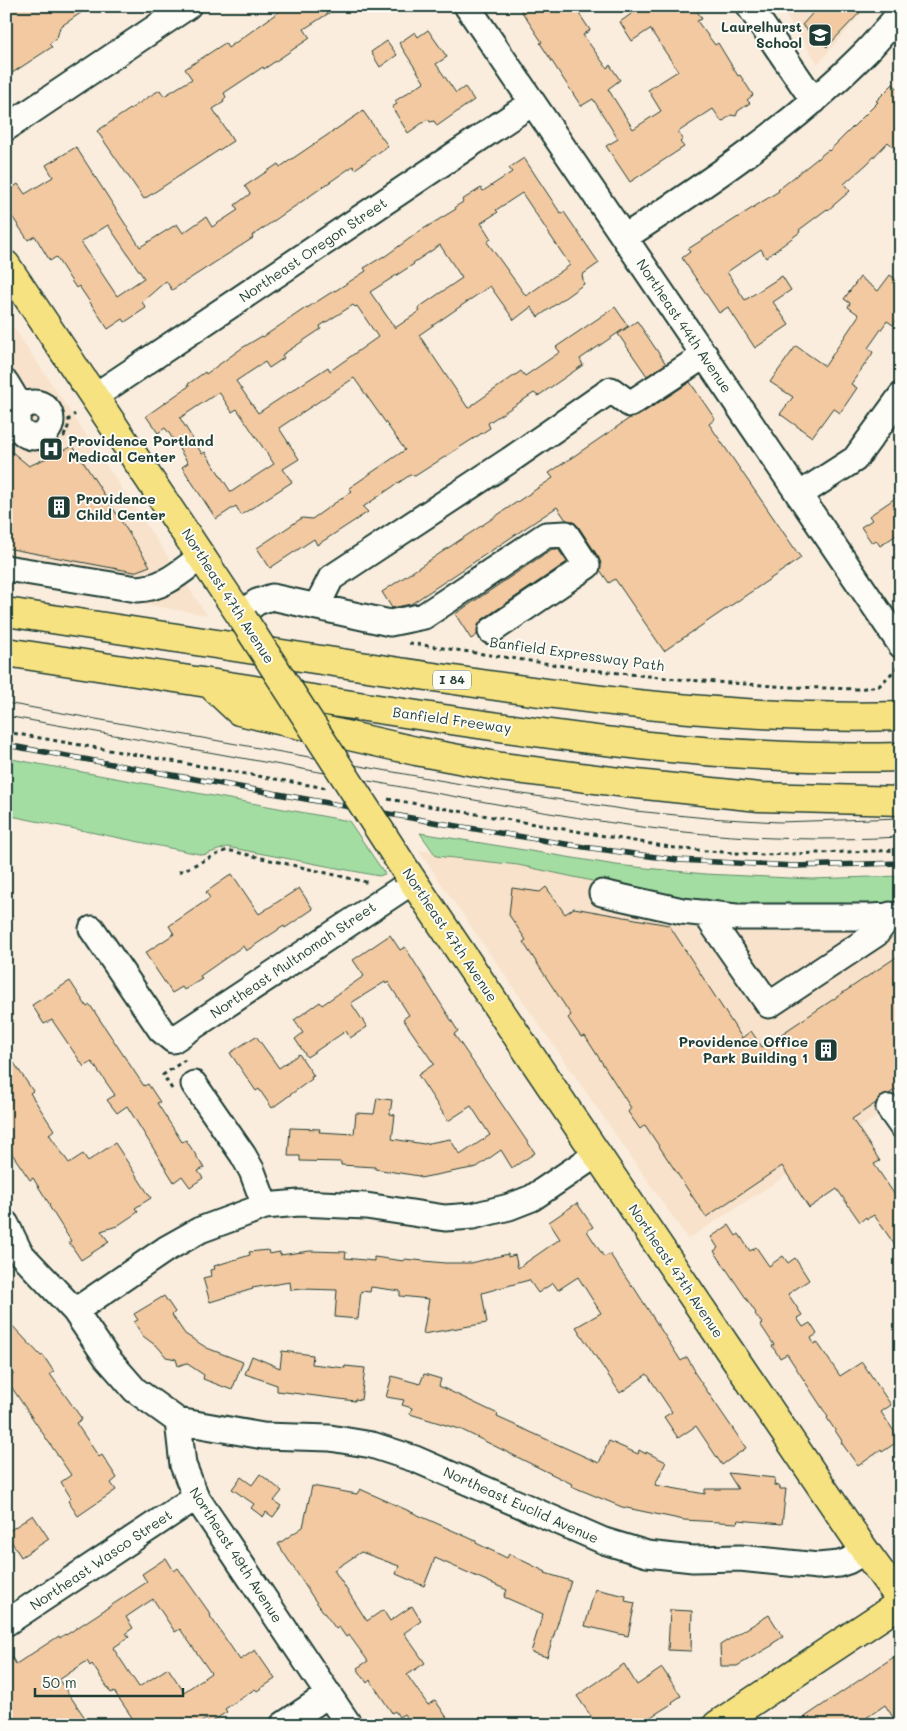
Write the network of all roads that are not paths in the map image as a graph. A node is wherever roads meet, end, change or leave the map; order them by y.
1 (188, 6) edge
2 (467, 6) edge
3 (749, 6) edge
4 (901, 12) edge
5 (814, 101) junction
6 (532, 104) junction
7 (6, 128) edge
8 (625, 237) junction
9 (6, 265) edge
10 (705, 356) junction
11 (6, 382) edge
12 (901, 396) edge
13 (85, 405) junction
14 (50, 427) road end
15 (799, 495) junction
16 (202, 556) junction
17 (6, 568) edge
18 (317, 606) junction
19 (6, 612) edge
20 (242, 617) junction
21 (491, 631) dead end
22 (901, 645) edge
23 (6, 652) edge
24 (209, 683) junction
25 (901, 716) edge
26 (901, 757) edge
27 (889, 801) edge
28 (404, 883) junction
29 (602, 893) dead end
30 (705, 913) junction
31 (895, 915) edge
32 (92, 929) dead end
33 (194, 1084) dead end
34 (597, 1154) junction
35 (265, 1206) junction
36 (6, 1224) edge
37 (13, 1253) edge
38 (75, 1311) junction
39 (178, 1421) junction
40 (196, 1497) junction
41 (865, 1551) junction
42 (901, 1602) edge
43 (6, 1623) edge
44 (329, 1694) junction
45 (283, 1725) edge
46 (350, 1725) edge
47 (717, 1725) edge

1 - 7 street
2 - 6 street, Northeast 44th Avenue
3 - 5 street
4 - 5 street
5 - 8 street
6 - 8 street, Northeast 44th Avenue
6 - 13 street, Northeast Oregon Street
8 - 10 street, Northeast 44th Avenue
9 - 13 main road, Northeast 47th Avenue
10 - 15 street, Northeast 44th Avenue
10 - 18 street
11 - 14 street
12 - 15 street
13 - 16 main road, Northeast 47th Avenue
15 - 22 street, Northeast 44th Avenue
16 - 17 street
16 - 20 main road, Northeast 47th Avenue
18 - 20 street
18 - 21 street
19 - 25 main road, I 84
20 - 28 main road, Northeast 47th Avenue, bridge
23 - 24 main road, Banfield Freeway
24 - 26 main road, Banfield Freeway
24 - 27 main road
28 - 32 street, Northeast Multnomah Street
28 - 34 main road, Northeast 47th Avenue
29 - 30 street
30 - 31 street
30 - 31 street
33 - 35 street
34 - 35 street
34 - 41 main road, Northeast 47th Avenue
35 - 38 street
36 - 37 street
37 - 38 street
38 - 39 street
39 - 40 street, Northeast 49th Avenue
39 - 41 street, Northeast Euclid Avenue
40 - 43 street, Northeast Wasco Street
40 - 44 street, Northeast 49th Avenue
41 - 42 main road, Northeast 47th Avenue
42 - 47 main road
44 - 45 street
44 - 46 street, Northeast 49th Avenue

